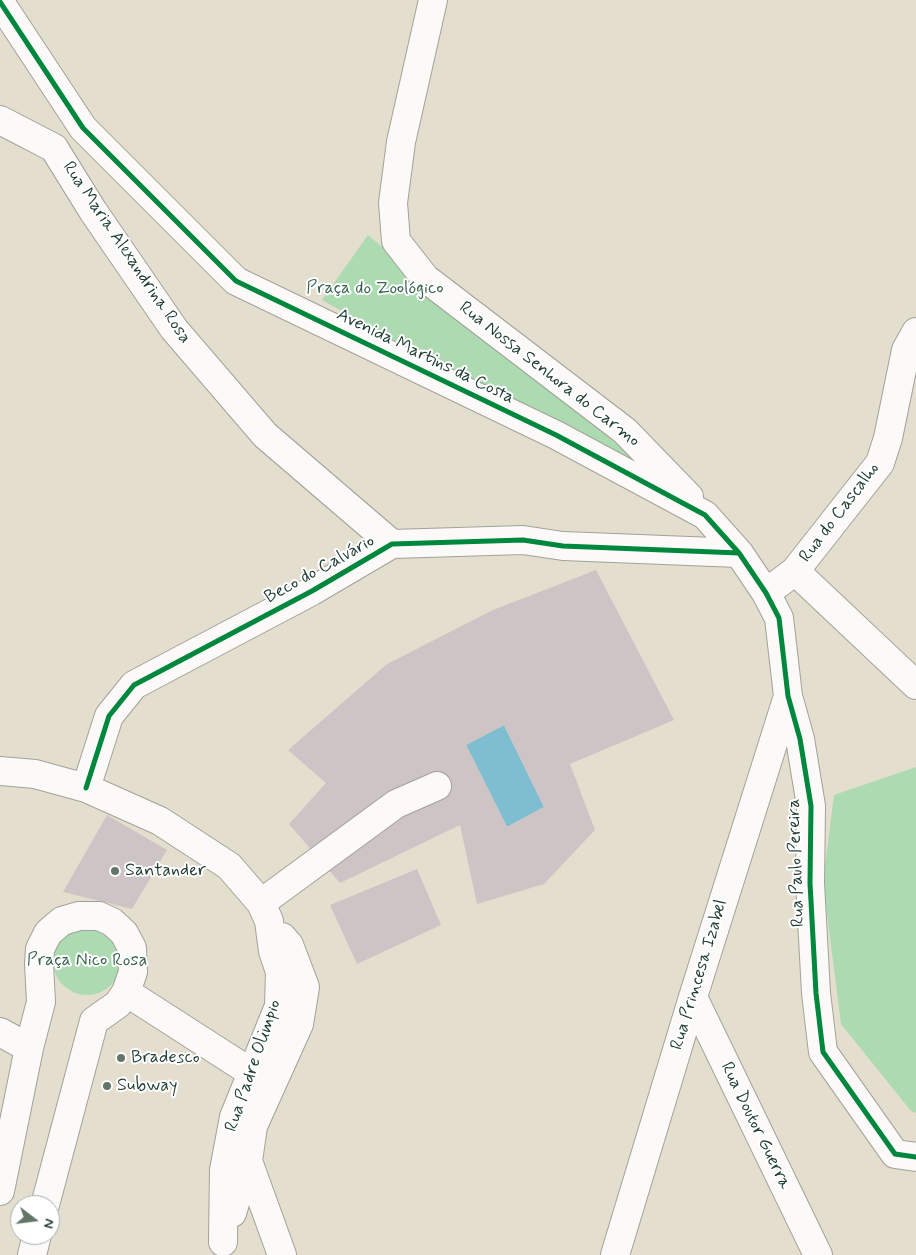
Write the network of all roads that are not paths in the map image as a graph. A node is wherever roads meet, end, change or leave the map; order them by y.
1 (433, 0) edge
2 (0, 2) edge
3 (0, 120) edge
4 (83, 128) junction
5 (54, 148) junction
6 (916, 332) edge
7 (705, 515) junction
8 (392, 544) junction
9 (740, 553) junction
10 (795, 571) junction
11 (766, 593) junction
12 (916, 685) edge
13 (788, 696) junction
14 (0, 771) edge
15 (437, 786) dead end
16 (86, 788) junction
17 (265, 912) junction
18 (126, 992) junction
19 (692, 997) junction
20 (0, 1032) edge
21 (29, 1048) junction
22 (252, 1073) junction
23 (916, 1157) edge
24 (248, 1162) junction
25 (0, 1191) edge
26 (48, 1195) edge
27 (224, 1249) edge
28 (282, 1255) edge
29 (615, 1255) edge
30 (818, 1255) edge

1 - 7 street, Rua Nossa Senhora do Carmo
2 - 4 street, Avenida Martins da Costa
3 - 5 street
4 - 5 street
4 - 7 street, Avenida Martins da Costa
5 - 8 street, Rua Maria Alexandrina Rosa
6 - 10 street, Rua do Cascalho
7 - 9 street, Avenida Martins da Costa
8 - 9 street, Beco do Calvário
8 - 16 street, Beco do Calvário
9 - 11 street, Avenida Martins da Costa
10 - 11 street, Rua do Cascalho
10 - 12 street
11 - 13 street, Rua Paulo Pereira
13 - 19 street, Rua Princesa Izabel
13 - 23 street, Rua Paulo Pereira
14 - 16 street
15 - 17 street
16 - 17 street
17 - 22 street, Rua Padre Olimpio
17 - 24 street
18 - 21 street
18 - 22 street
18 - 26 street
19 - 29 street, Rua Princesa Izabel
19 - 30 street, Rua Doutor Guerra
20 - 21 street
21 - 25 street
22 - 27 street, Rua Padre Olimpio
24 - 27 street
24 - 28 street

